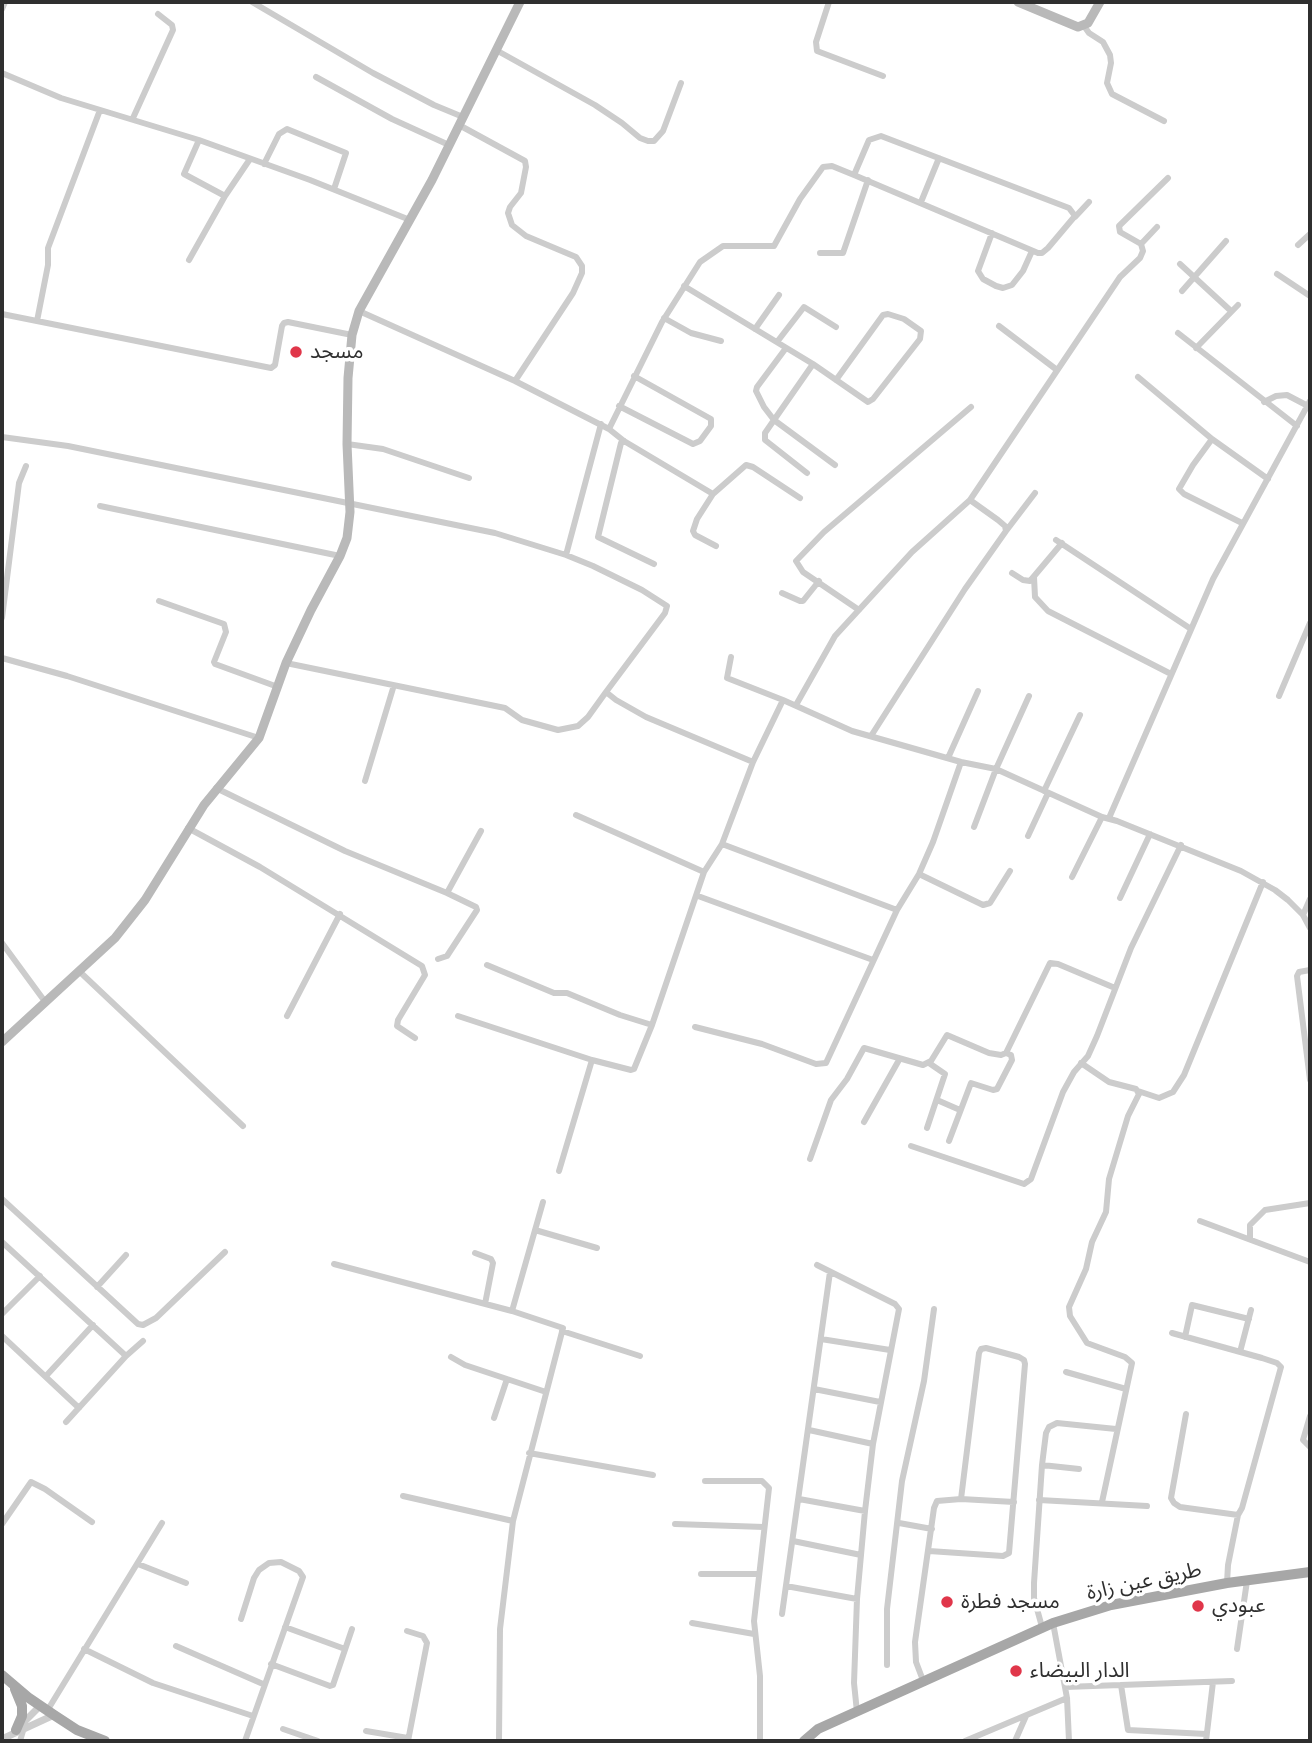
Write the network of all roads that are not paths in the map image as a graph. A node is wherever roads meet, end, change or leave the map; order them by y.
1 (5, 2) edge
2 (251, 2) edge
3 (520, 2) edge
4 (829, 2) edge
5 (1018, 2) edge
6 (1100, 2) edge
7 (2, 9) edge
8 (158, 14) dead end
9 (1084, 26) junction
10 (496, 50) junction
11 (2, 73) edge
12 (883, 76) dead end
13 (316, 77) dead end
14 (681, 83) dead end
15 (100, 110) junction
16 (133, 118) junction
17 (461, 121) junction
18 (1164, 121) dead end
19 (199, 140) junction
20 (449, 145) junction
21 (939, 158) junction
22 (250, 159) junction
23 (264, 164) junction
24 (854, 175) junction
25 (1168, 178) dead end
26 (867, 180) junction
27 (334, 189) junction
28 (225, 196) junction
29 (921, 202) junction
30 (1089, 202) dead end
31 (1074, 219) junction
32 (410, 220) junction
33 (1157, 227) dead end
34 (992, 233) junction
35 (1310, 234) edge
36 (1226, 241) dead end
37 (1142, 244) junction
38 (1298, 245) dead end
39 (1032, 251) junction
40 (820, 254) dead end
41 (189, 260) dead end
42 (1180, 264) dead end
43 (1277, 274) dead end
44 (1194, 276) junction
45 (684, 286) junction
46 (1182, 291) dead end
47 (779, 295) dead end
48 (1310, 296) edge
49 (1238, 305) dead end
50 (359, 311) junction
51 (1231, 312) junction
52 (2, 314) edge
53 (664, 318) junction
54 (37, 321) junction
55 (999, 326) dead end
56 (835, 327) dead end
57 (755, 329) junction
58 (1178, 333) dead end
59 (352, 335) junction
60 (721, 341) dead end
61 (777, 342) junction
62 (786, 348) junction
63 (1196, 348) junction
64 (813, 364) junction
65 (1058, 370) junction
66 (634, 376) junction
67 (1138, 377) dead end
68 (836, 380) junction
69 (515, 381) junction
70 (1265, 402) junction
71 (1309, 404) edge
72 (619, 406) junction
73 (971, 407) dead end
74 (774, 420) junction
75 (601, 424) junction
76 (1297, 426) junction
77 (609, 429) junction
78 (2, 437) edge
79 (1212, 439) junction
80 (624, 441) junction
81 (347, 444) junction
82 (835, 465) dead end
83 (26, 467) dead end
84 (807, 473) dead end
85 (469, 478) dead end
86 (1268, 479) junction
87 (713, 494) junction
88 (1035, 494) dead end
89 (800, 498) dead end
90 (971, 500) junction
91 (350, 503) junction
92 (100, 506) dead end
93 (1242, 523) junction
94 (1006, 531) junction
95 (716, 546) dead end
96 (566, 555) junction
97 (341, 556) junction
98 (654, 564) dead end
99 (1012, 573) dead end
100 (1034, 577) junction
101 (820, 582) junction
102 (782, 593) dead end
103 (159, 601) dead end
104 (859, 610) junction
105 (2, 618) edge
106 (1310, 623) edge
107 (1191, 629) junction
108 (731, 657) dead end
109 (2, 658) edge
110 (286, 663) junction
111 (1171, 674) junction
112 (394, 685) junction
113 (278, 687) junction
114 (978, 691) dead end
115 (606, 692) junction
116 (1029, 696) dead end
117 (1279, 696) dead end
118 (783, 700) junction
119 (796, 705) junction
120 (1080, 715) dead end
121 (871, 736) junction
122 (259, 737) junction
123 (948, 758) junction
124 (753, 762) junction
125 (961, 762) junction
126 (996, 769) junction
127 (365, 780) dead end
128 (216, 788) junction
129 (1046, 792) junction
130 (576, 815) dead end
131 (1105, 818) junction
132 (974, 827) dead end
133 (188, 828) junction
134 (481, 831) dead end
135 (1150, 834) junction
136 (1028, 836) dead end
137 (722, 844) junction
138 (1181, 845) junction
139 (1010, 871) dead end
140 (704, 872) junction
141 (919, 874) junction
142 (1072, 877) dead end
143 (1263, 882) junction
144 (447, 893) junction
145 (698, 895) junction
146 (1120, 898) dead end
147 (1310, 899) edge
148 (897, 910) junction
149 (340, 914) junction
150 (1303, 915) junction
151 (1310, 928) edge
152 (2, 943) edge
153 (438, 959) dead end
154 (873, 960) junction
155 (487, 965) dead end
156 (1310, 970) edge
157 (80, 972) junction
158 (1115, 988) junction
159 (46, 1003) junction
160 (287, 1016) dead end
161 (458, 1016) dead end
162 (652, 1025) junction
163 (695, 1027) dead end
164 (415, 1038) dead end
165 (2, 1042) edge
166 (1006, 1053) junction
167 (592, 1059) junction
168 (899, 1060) junction
169 (929, 1063) junction
170 (1081, 1063) junction
171 (1310, 1080) edge
172 (1138, 1091) junction
173 (937, 1100) junction
174 (960, 1110) junction
175 (864, 1122) dead end
176 (243, 1126) dead end
177 (927, 1128) dead end
178 (948, 1141) dead end
179 (911, 1146) dead end
180 (810, 1159) dead end
181 (559, 1171) dead end
182 (2, 1199) edge
183 (543, 1202) dead end
184 (1310, 1203) edge
185 (1200, 1221) dead end
186 (535, 1230) junction
187 (1250, 1239) junction
188 (2, 1242) edge
189 (597, 1248) dead end
190 (225, 1252) dead end
191 (475, 1253) dead end
192 (126, 1255) dead end
193 (1310, 1262) edge
194 (334, 1264) dead end
195 (817, 1265) dead end
196 (830, 1272) junction
197 (40, 1276) junction
198 (97, 1287) junction
199 (485, 1304) junction
200 (934, 1309) dead end
201 (1251, 1310) dead end
202 (512, 1311) junction
203 (2, 1314) edge
204 (1249, 1319) junction
205 (93, 1325) junction
206 (562, 1331) junction
207 (1172, 1333) dead end
208 (2, 1336) edge
209 (1185, 1337) junction
210 (821, 1339) junction
211 (143, 1341) dead end
212 (890, 1350) junction
213 (1240, 1352) junction
214 (126, 1356) junction
215 (640, 1356) dead end
216 (451, 1357) dead end
217 (1066, 1372) dead end
218 (46, 1376) junction
219 (507, 1379) junction
220 (814, 1389) junction
221 (1126, 1389) junction
222 (546, 1392) junction
223 (880, 1402) junction
224 (79, 1408) junction
225 (1185, 1414) dead end
226 (1310, 1416) edge
227 (494, 1418) dead end
228 (66, 1422) dead end
229 (1116, 1429) junction
230 (809, 1430) junction
231 (873, 1444) junction
232 (1310, 1447) edge
233 (529, 1454) junction
234 (1042, 1465) junction
235 (1079, 1469) dead end
236 (653, 1475) dead end
237 (705, 1481) dead end
238 (403, 1496) dead end
239 (799, 1499) junction
240 (961, 1499) junction
241 (1039, 1500) junction
242 (1014, 1502) junction
243 (1102, 1503) junction
244 (1147, 1506) dead end
245 (865, 1511) junction
246 (1238, 1515) junction
247 (513, 1521) junction
248 (92, 1522) dead end
249 (162, 1523) dead end
250 (899, 1523) junction
251 (2, 1524) edge
252 (675, 1524) dead end
253 (764, 1527) junction
254 (932, 1529) junction
255 (793, 1541) junction
256 (929, 1551) junction
257 (861, 1555) junction
258 (138, 1564) junction
259 (1310, 1572) edge
260 (701, 1574) dead end
261 (759, 1574) junction
262 (1247, 1581) junction
263 (186, 1583) dead end
264 (1227, 1583) junction
265 (786, 1586) junction
266 (857, 1600) junction
267 (782, 1615) dead end
268 (240, 1619) dead end
269 (692, 1623) dead end
270 (1052, 1623) junction
271 (285, 1627) junction
272 (1042, 1627) junction
273 (352, 1629) dead end
274 (407, 1631) dead end
275 (754, 1634) junction
276 (176, 1646) dead end
277 (84, 1649) junction
278 (345, 1649) junction
279 (1237, 1649) dead end
280 (271, 1664) junction
281 (887, 1665) dead end
282 (2, 1675) edge
283 (1232, 1681) dead end
284 (1213, 1682) junction
285 (10, 1683) junction
286 (924, 1683) junction
287 (263, 1684) junction
288 (1121, 1685) junction
289 (1065, 1687) junction
290 (1067, 1698) junction
291 (47, 1711) junction
292 (857, 1712) junction
293 (253, 1716) junction
294 (1026, 1716) junction
295 (283, 1728) dead end
296 (366, 1731) dead end
297 (17, 1732) junction
298 (1206, 1738) edge
299 (2, 1739) edge
300 (408, 1740) edge
301 (20, 1741) edge
302 (106, 1741) edge
303 (245, 1741) edge
304 (318, 1741) edge
305 (499, 1741) edge
306 (760, 1741) edge
307 (804, 1741) edge
308 (965, 1741) edge
309 (1015, 1741) edge
310 (1069, 1741) edge

1 - 7 street
2 - 17 street
3 - 10 main road
4 - 12 street
5 - 9 main road
6 - 9 main road
8 - 16 street
9 - 18 street
10 - 14 street
10 - 17 main road
11 - 15 street
13 - 20 street
15 - 16 street
15 - 54 street
16 - 19 street
17 - 20 main road
17 - 69 street
19 - 22 street
19 - 28 street
20 - 32 main road
21 - 24 street
21 - 29 street
21 - 31 street
22 - 23 street
22 - 28 street
23 - 27 street
23 - 27 street
24 - 26 street
24 - 45 street
25 - 37 street
26 - 29 street
26 - 40 street
27 - 32 street
28 - 41 street
29 - 34 street
30 - 31 street
31 - 39 street
32 - 50 main road
33 - 37 street
34 - 39 street
34 - 39 street
35 - 38 street
36 - 44 street
37 - 65 street
42 - 44 street
43 - 48 street
44 - 46 street
44 - 51 street
45 - 53 street
45 - 57 street
47 - 57 street
49 - 51 street
50 - 59 main road
50 - 69 street
51 - 63 street
52 - 54 street
53 - 60 street
53 - 66 street
54 - 59 street
55 - 65 street
56 - 61 street
57 - 61 street
58 - 63 street
59 - 81 main road
61 - 62 street
62 - 64 street
62 - 74 street
63 - 70 street
64 - 68 street
64 - 74 street
65 - 90 street
66 - 72 street
66 - 72 street
67 - 79 street
68 - 68 street
69 - 75 street
70 - 71 street
70 - 76 street
71 - 76 street
72 - 77 street
73 - 101 street
74 - 82 street
74 - 84 street
75 - 77 street
75 - 96 street
76 - 86 street
77 - 80 street
78 - 91 street
79 - 86 street
79 - 93 street
80 - 87 street
80 - 98 street
81 - 85 street
81 - 91 main road
83 - 105 street
86 - 93 street
87 - 89 street
87 - 95 street
88 - 94 street
90 - 94 street
90 - 104 street
91 - 96 street
91 - 97 main road
92 - 97 street
93 - 107 street
94 - 121 street
96 - 115 street
97 - 110 main road
99 - 100 street
100 - 107 street
100 - 111 street
101 - 102 street
101 - 104 street
103 - 113 street
104 - 119 street
106 - 117 street
107 - 111 street
108 - 118 street
109 - 122 street
110 - 112 street
110 - 113 main road
111 - 131 street
112 - 115 street
112 - 127 street
113 - 122 main road
114 - 123 street
115 - 124 street
116 - 126 street
118 - 119 street
118 - 124 street
119 - 121 street
120 - 129 street
121 - 123 street
122 - 128 main road
123 - 125 street
124 - 137 street
125 - 126 street
125 - 141 street
126 - 129 street
126 - 132 street
128 - 133 main road
128 - 144 street
129 - 131 street
129 - 136 street
130 - 140 street
131 - 135 street
131 - 142 street
133 - 149 street
133 - 157 main road
134 - 144 street
135 - 138 street
135 - 146 street
137 - 140 street
137 - 148 street
138 - 143 street
138 - 158 street
139 - 141 street
140 - 145 street
141 - 148 street
143 - 150 street
143 - 172 street
144 - 153 street
145 - 154 street
145 - 162 street
147 - 150 street
148 - 154 street
149 - 160 street
149 - 164 street
150 - 151 street
152 - 159 street
154 - 163 street
155 - 162 street
156 - 171 street
157 - 159 main road
157 - 176 street
158 - 166 street
158 - 170 street
159 - 165 main road
161 - 167 street
162 - 167 street
166 - 169 street
166 - 174 street
167 - 181 street
168 - 169 street
168 - 175 street
168 - 180 street
169 - 173 street
170 - 172 street
170 - 179 street
172 - 221 street
173 - 174 street
173 - 177 street
174 - 178 street
182 - 198 street
183 - 186 street
184 - 187 street
185 - 187 street
186 - 189 street
186 - 202 street
187 - 193 street
188 - 197 street
190 - 198 street
191 - 199 street
192 - 198 street
194 - 199 street
195 - 196 street
196 - 210 street
196 - 212 street
197 - 203 street
197 - 205 street
199 - 202 street
200 - 250 street
201 - 204 street
202 - 206 street
204 - 209 street
204 - 213 street
205 - 214 street
205 - 218 street
206 - 215 street
206 - 222 street
207 - 209 street
208 - 218 street
209 - 213 street
210 - 212 street
210 - 220 street
211 - 214 street
212 - 223 street
213 - 246 street
214 - 224 street
216 - 219 street
217 - 221 street
218 - 224 street
219 - 222 street
219 - 227 street
220 - 223 street
220 - 230 street
221 - 229 street
222 - 233 street
223 - 231 street
224 - 228 street
225 - 246 street
226 - 232 street
229 - 234 street
229 - 243 street
230 - 231 street
230 - 239 street
231 - 245 street
233 - 236 street
233 - 247 street
234 - 235 street
234 - 241 street
237 - 253 street
238 - 247 street
239 - 245 street
239 - 255 street
240 - 242 street
240 - 242 street
240 - 254 street
241 - 243 street
241 - 272 street
242 - 256 street
243 - 244 street
245 - 257 street
246 - 264 street
247 - 305 street
248 - 251 street
249 - 258 street
250 - 254 street
250 - 281 street
252 - 253 street
253 - 261 street
254 - 256 street
255 - 257 street
255 - 265 street
256 - 286 street
257 - 266 street
258 - 263 street
258 - 277 street
259 - 262 main road, طريق عين زارة
260 - 261 street
261 - 275 street
262 - 264 main road, طريق عين زارة
262 - 279 street
264 - 270 main road, طريق عين زارة
265 - 266 street
265 - 267 street
266 - 292 street
268 - 271 street
269 - 275 street
270 - 272 main road, طريق عين زارة
270 - 289 street
271 - 278 street
271 - 280 street
272 - 286 main road, طريق عين زارة
273 - 278 street
274 - 300 street
275 - 306 street
276 - 287 street
277 - 291 street
277 - 293 street
278 - 280 street
280 - 287 street
282 - 285 main road
283 - 284 street
284 - 288 street
284 - 298 street
285 - 291 main road
285 - 297 main road
286 - 292 main road, طريق عين زارة
287 - 293 street
288 - 289 street
288 - 298 street
289 - 290 street
290 - 294 street
290 - 310 street
291 - 297 street
291 - 297 street
291 - 302 main road
292 - 307 main road, طريق عين زارة
293 - 303 street
294 - 308 street
294 - 309 street
295 - 304 street
296 - 300 street
297 - 299 street
297 - 301 street

